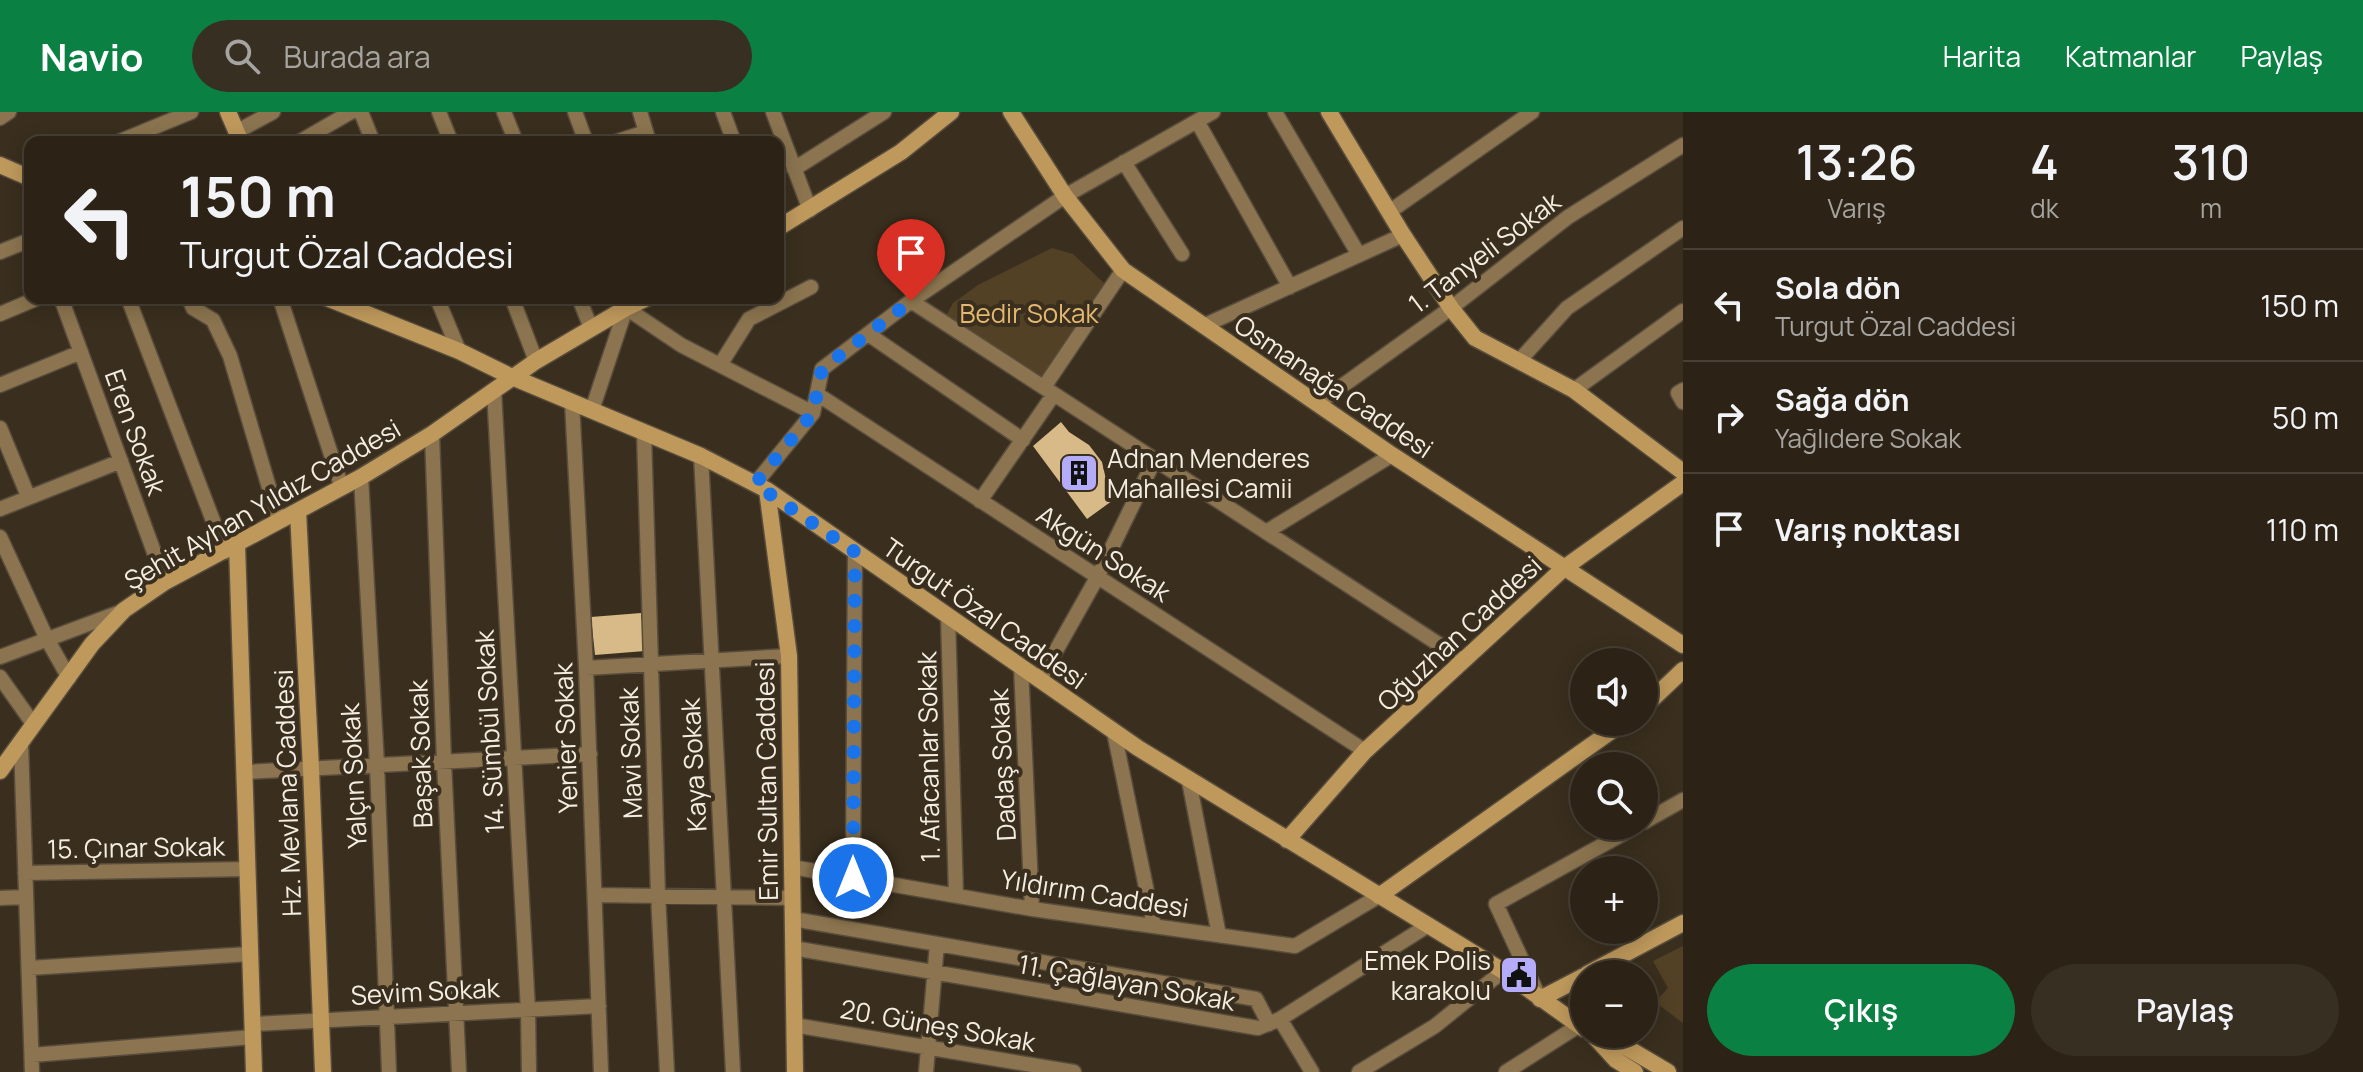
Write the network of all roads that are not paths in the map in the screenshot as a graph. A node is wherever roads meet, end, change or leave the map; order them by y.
1 (9, 112) edge
2 (191, 112) edge
3 (228, 112) edge
4 (273, 112) edge
5 (351, 112) edge
6 (361, 112) edge
7 (439, 112) edge
8 (504, 112) edge
9 (575, 112) edge
10 (640, 112) edge
11 (723, 112) edge
12 (773, 112) edge
13 (884, 112) edge
14 (951, 112) edge
15 (1011, 112) edge
16 (1213, 112) edge
17 (1275, 112) edge
18 (1329, 112) edge
19 (1501, 112) edge
20 (1532, 112) edge
21 (0, 118) edge
22 (1197, 121) junction
23 (1510, 127) junction
24 (133, 136) edge
25 (239, 136) edge
26 (240, 136) edge
27 (309, 136) edge
28 (371, 136) edge
29 (449, 136) edge
30 (514, 136) edge
31 (584, 136) edge
32 (647, 136) edge
33 (732, 136) edge
34 (782, 136) edge
35 (784, 142) edge
36 (1683, 145) edge
37 (1124, 162) junction
38 (2, 168) edge
39 (794, 169) junction
40 (24, 176) edge
41 (1065, 196) junction
42 (810, 210) junction
43 (1389, 212) junction
44 (784, 225) edge
45 (1683, 228) edge
46 (1403, 235) junction
47 (24, 242) edge
48 (0, 252) edge
49 (1182, 254) dead end
50 (1359, 255) junction
51 (1123, 270) junction
52 (811, 287) dead end
53 (1290, 287) junction
54 (784, 301) edge
55 (911, 301) junction
56 (24, 304) edge
57 (63, 304) edge
58 (130, 304) edge
59 (191, 304) edge
60 (282, 304) edge
61 (342, 304) edge
62 (439, 304) edge
63 (514, 304) edge
64 (581, 304) edge
65 (622, 304) edge
66 (623, 304) edge
67 (624, 304) edge
68 (778, 304) edge
69 (1451, 308) junction
70 (1683, 311) edge
71 (0, 314) edge
72 (1203, 326) junction
73 (591, 328) junction
74 (868, 334) junction
75 (459, 351) junction
76 (81, 352) junction
77 (536, 361) junction
78 (1519, 361) junction
79 (720, 365) junction
80 (512, 377) junction
81 (0, 385) edge
82 (494, 390) junction
83 (1574, 390) junction
84 (1683, 390) edge
85 (1049, 391) junction
86 (817, 394) junction
87 (572, 402) junction
88 (1683, 402) edge
89 (1317, 404) junction
90 (592, 410) junction
91 (813, 413) junction
92 (0, 428) edge
93 (644, 433) junction
94 (432, 434) junction
95 (1023, 440) junction
96 (1392, 455) junction
97 (701, 456) junction
98 (1155, 459) junction
99 (121, 461) junction
100 (1683, 472) edge
101 (361, 477) junction
102 (1683, 483) edge
103 (761, 487) junction
104 (342, 488) junction
105 (28, 496) junction
106 (980, 501) junction
107 (0, 509) edge
108 (298, 511) junction
109 (279, 521) junction
110 (1266, 532) junction
111 (0, 537) edge
112 (231, 548) junction
113 (855, 552) junction
114 (1564, 568) junction
115 (1098, 576) junction
116 (165, 582) junction
117 (124, 610) junction
118 (948, 617) junction
119 (47, 639) junction
120 (1683, 645) edge
121 (789, 656) junction
122 (0, 657) edge
123 (712, 660) junction
124 (1463, 660) junction
125 (651, 664) junction
126 (1021, 667) junction
127 (586, 668) junction
128 (1683, 670) edge
129 (0, 677) edge
130 (69, 678) junction
131 (1040, 679) junction
132 (1658, 694) edge
133 (34, 725) junction
134 (1114, 732) junction
135 (1604, 736) edge
136 (21, 743) junction
137 (1365, 751) junction
138 (590, 754) junction
139 (515, 758) junction
140 (2, 762) edge
141 (444, 762) junction
142 (377, 765) junction
143 (311, 769) junction
144 (245, 772) junction
145 (1189, 781) junction
146 (1683, 800) edge
147 (1658, 814) edge
148 (1287, 840) junction
149 (1612, 840) edge
150 (792, 867) junction
151 (248, 869) junction
152 (25, 873) junction
153 (853, 878) junction
154 (658, 894) junction
155 (595, 895) junction
156 (956, 895) junction
157 (724, 896) junction
158 (1379, 896) junction
159 (26, 897) junction
160 (0, 898) edge
161 (793, 898) junction
162 (1032, 909) junction
163 (793, 919) junction
164 (1683, 923) edge
165 (1154, 926) junction
166 (1427, 926) junction
167 (1219, 935) junction
168 (937, 944) junction
169 (793, 948) junction
170 (250, 954) junction
171 (1614, 960) edge
172 (29, 968) junction
173 (1503, 971) junction
174 (935, 973) junction
175 (1570, 983) edge
176 (1540, 999) junction
177 (599, 1006) junction
178 (528, 1010) junction
179 (457, 1013) junction
180 (386, 1017) junction
181 (1570, 1019) edge
182 (320, 1020) junction
183 (1275, 1021) junction
184 (794, 1025) junction
185 (253, 1030) junction
186 (1570, 1040) edge
187 (928, 1048) junction
188 (32, 1055) junction
189 (1616, 1059) edge
190 (32, 1072) edge
191 (254, 1072) edge
192 (323, 1072) edge
193 (389, 1072) edge
194 (459, 1072) edge
195 (529, 1072) edge
196 (601, 1072) edge
197 (667, 1072) edge
198 (733, 1072) edge
199 (795, 1072) edge
200 (926, 1072) edge
201 (1074, 1072) edge
202 (1312, 1072) edge
203 (1359, 1072) edge
204 (1506, 1072) edge
205 (1635, 1072) edge
206 (1668, 1072) edge

1 - 21 street
2 - 24 street
3 - 25 street
4 - 26 street
5 - 27 street
6 - 28 street
7 - 29 street
8 - 30 street
9 - 31 street
10 - 32 street
11 - 33 street
12 - 34 street
13 - 39 street
14 - 42 street
15 - 41 street, Osmanağa Caddesi
16 - 22 street
17 - 50 street
18 - 43 street
19 - 23 street
20 - 23 street
22 - 37 street
22 - 53 street
23 - 43 street
35 - 39 street
36 - 69 street, 1. Tanyeli Sokak
37 - 41 street
37 - 49 street
38 - 40 street
39 - 42 street
41 - 51 street, Osmanağa Caddesi
41 - 55 street
42 - 44 street
43 - 46 street
45 - 78 street
46 - 50 street
46 - 69 street
47 - 48 street
50 - 53 street
51 - 72 street, Osmanağa Caddesi
51 - 85 street
52 - 54 street
53 - 72 street
55 - 74 street
55 - 85 street
56 - 71 street
57 - 76 street, Eren Sokak
58 - 112 street
59 - 109 street
60 - 104 street
61 - 75 street, Turgut Özal Caddesi
62 - 75 street
63 - 77 street
64 - 73 street
65 - 73 street, Şehit Ayhan Yıldız Caddesi
66 - 90 street
67 - 79 street
68 - 79 street
69 - 78 street
69 - 89 street, 1. Tanyeli Sokak
70 - 83 street
72 - 89 street, Osmanağa Caddesi
73 - 77 street, Şehit Ayhan Yıldız Caddesi
74 - 86 street
74 - 95 street
75 - 80 street, Turgut Özal Caddesi
76 - 81 street
76 - 99 street, Eren Sokak
77 - 80 street, Şehit Ayhan Yıldız Caddesi
78 - 83 street
79 - 91 street
80 - 82 street, Şehit Ayhan Yıldız Caddesi
80 - 87 street, Turgut Özal Caddesi
82 - 94 street, Şehit Ayhan Yıldız Caddesi
82 - 139 street, 14. Sümbül Sokak
83 - 100 street
84 - 88 street
85 - 95 street
85 - 98 street
86 - 91 street
86 - 106 street, Akgün Sokak
87 - 90 street, Turgut Özal Caddesi
87 - 127 street, Yenier Sokak
89 - 96 street, Osmanağa Caddesi
90 - 93 street, Turgut Özal Caddesi
91 - 103 street
92 - 105 street
93 - 97 street, Turgut Özal Caddesi
93 - 125 street, Mavi Sokak
94 - 101 street, Şehit Ayhan Yıldız Caddesi
94 - 141 street, Başak Sokak
95 - 106 street
96 - 110 street
96 - 114 street, Osmanağa Caddesi
97 - 103 street, Turgut Özal Caddesi
97 - 123 street, Kaya Sokak
98 - 110 street
98 - 115 street
99 - 105 street
99 - 116 street, Eren Sokak
101 - 104 street, Şehit Ayhan Yıldız Caddesi
101 - 142 street, Yalçın Sokak
102 - 114 street, Oğuzhan Caddesi
103 - 113 street, Turgut Özal Caddesi
103 - 121 street, Emir Sultan Caddesi
104 - 108 street, Şehit Ayhan Yıldız Caddesi
105 - 107 street
106 - 115 street, Akgün Sokak
108 - 109 street, Şehit Ayhan Yıldız Caddesi
108 - 143 street, Hz. Mevlana Caddesi
109 - 112 street, Şehit Ayhan Yıldız Caddesi
110 - 124 street
111 - 119 street
112 - 116 street, Şehit Ayhan Yıldız Caddesi
112 - 144 street
113 - 118 street, Turgut Özal Caddesi
113 - 153 street
114 - 120 street, Osmanağa Caddesi
114 - 124 street, Oğuzhan Caddesi
115 - 131 street
115 - 137 street, Akgün Sokak
116 - 117 street, Şehit Ayhan Yıldız Caddesi
117 - 119 street
117 - 130 street, Şehit Ayhan Yıldız Caddesi
118 - 126 street, Turgut Özal Caddesi
118 - 156 street, 1. Afacanlar Sokak
119 - 122 street
119 - 130 street
121 - 123 street
121 - 150 street, Emir Sultan Caddesi
123 - 125 street
123 - 157 street, Kaya Sokak
124 - 137 street, Oğuzhan Caddesi
125 - 127 street
125 - 154 street, Mavi Sokak
126 - 131 street, Turgut Özal Caddesi
126 - 162 street, Dadaş Sokak
127 - 138 street, Yenier Sokak
128 - 132 street
129 - 133 street
130 - 133 street, Şehit Ayhan Yıldız Caddesi
131 - 134 street, Turgut Özal Caddesi
133 - 136 street, Şehit Ayhan Yıldız Caddesi
134 - 145 street, Turgut Özal Caddesi
134 - 165 street
135 - 158 street
136 - 140 street, Şehit Ayhan Yıldız Caddesi
136 - 152 street
137 - 148 street, Oğuzhan Caddesi
138 - 139 street
138 - 155 street, Yenier Sokak
139 - 141 street
139 - 178 street, 14. Sümbül Sokak
141 - 142 street
141 - 179 street, Başak Sokak
142 - 143 street
142 - 180 street, Yalçın Sokak
143 - 144 street
143 - 182 street, Hz. Mevlana Caddesi
144 - 151 street
145 - 148 street, Turgut Özal Caddesi
145 - 167 street
146 - 147 street
148 - 158 street, Turgut Özal Caddesi
149 - 176 street
150 - 153 street, Yıldırım Caddesi
150 - 161 street, Emir Sultan Caddesi
151 - 152 street, 15. Çınar Sokak
151 - 170 street
152 - 159 street
153 - 156 street, Yıldırım Caddesi
154 - 155 street
154 - 157 street
154 - 197 street, Mavi Sokak
155 - 177 street, Yenier Sokak
156 - 162 street, Yıldırım Caddesi
157 - 161 street
157 - 198 street, Kaya Sokak
158 - 166 street, Turgut Özal Caddesi
158 - 167 street, Yıldırım Caddesi
159 - 160 street
159 - 172 street
161 - 163 street, Emir Sultan Caddesi
162 - 165 street, Yıldırım Caddesi
163 - 168 street
163 - 169 street, Emir Sultan Caddesi
164 - 171 street
165 - 167 street, Yıldırım Caddesi
166 - 173 street, Turgut Özal Caddesi
166 - 183 street
168 - 174 street
168 - 183 street
169 - 174 street, 11. Çağlayan Sokak
169 - 184 street, Emir Sultan Caddesi
170 - 172 street
170 - 185 street
172 - 188 street
173 - 176 street, Turgut Özal Caddesi
173 - 203 street
174 - 183 street, 11. Çağlayan Sokak
174 - 187 street
175 - 176 street
176 - 181 street, Turgut Özal Caddesi
177 - 178 street, Sevim Sokak
177 - 196 street, Yenier Sokak
178 - 179 street, Sevim Sokak
178 - 195 street, 14. Sümbül Sokak
179 - 180 street, Sevim Sokak
179 - 194 street, Başak Sokak
180 - 182 street, Sevim Sokak
180 - 193 street, Yalçın Sokak
182 - 185 street, Sevim Sokak
182 - 192 street, Hz. Mevlana Caddesi
183 - 202 street
184 - 187 street, 20. Güneş Sokak
184 - 199 street, Emir Sultan Caddesi
185 - 188 street, Sevim Sokak
185 - 191 street
186 - 204 street
187 - 200 street
187 - 201 street, 20. Güneş Sokak
188 - 190 street
189 - 205 street, Turgut Özal Caddesi
189 - 206 street, Turgut Özal Caddesi

